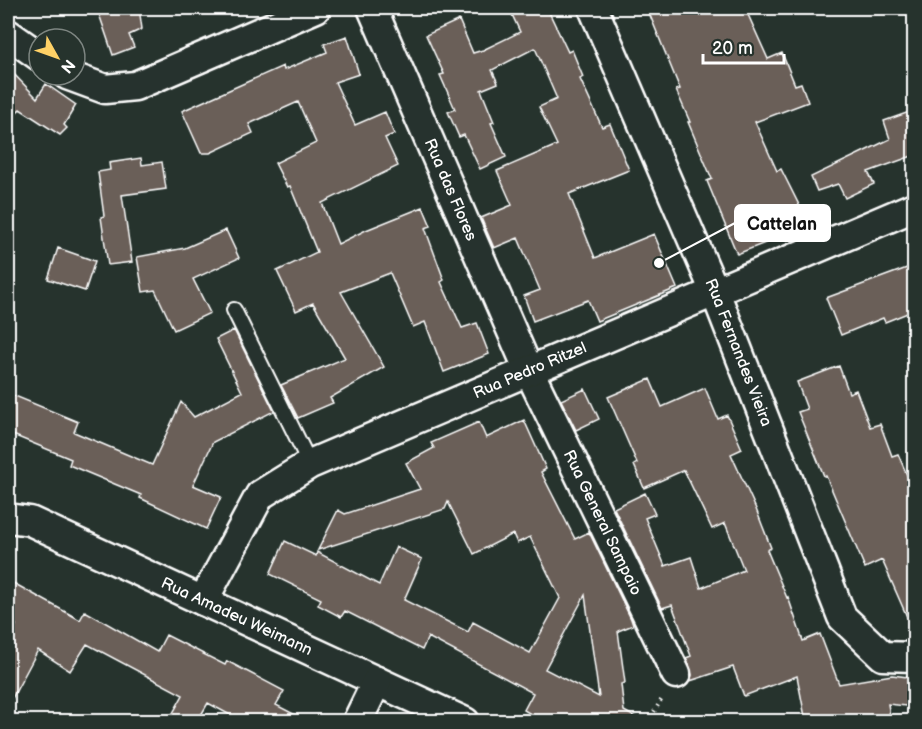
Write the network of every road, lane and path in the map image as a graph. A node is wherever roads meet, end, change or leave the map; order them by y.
1 (316, 8) edge
2 (372, 8) edge
3 (593, 8) edge
4 (8, 34) edge
5 (27, 47) edge
6 (87, 82) edge
7 (915, 207) edge
8 (715, 292) junction
9 (234, 310) dead end
10 (529, 371) junction
11 (310, 464) junction
12 (8, 518) edge
13 (203, 601) junction
14 (915, 657) edge
15 (676, 674) dead end
16 (377, 681) junction
17 (449, 718) edge
18 (357, 722) edge

1 - 6 street
2 - 10 street, Rua das Flores
3 - 8 street, Rua Fernandes Vieira
4 - 5 street
7 - 8 street, Rua Pedro Ritzel
8 - 10 street, Rua Pedro Ritzel
8 - 14 street, Rua Fernandes Vieira
9 - 11 lane
10 - 11 street, Rua Pedro Ritzel
10 - 15 street, Rua General Sampaio
11 - 13 street, Rua Pedro Ritzel
12 - 13 street, Rua Amadeu Weimann
13 - 16 street, Rua Amadeu Weimann
16 - 17 street, Rua Amadeu Weimann
16 - 18 street

